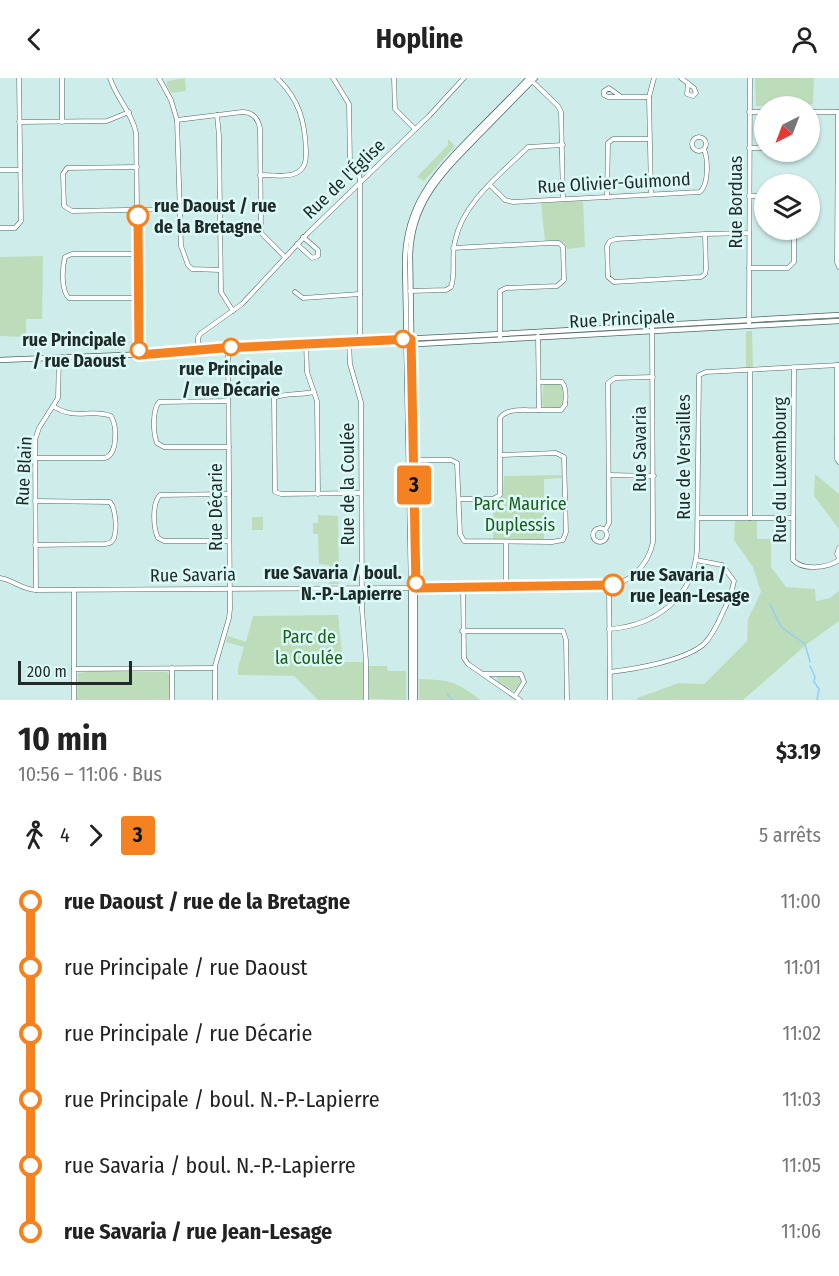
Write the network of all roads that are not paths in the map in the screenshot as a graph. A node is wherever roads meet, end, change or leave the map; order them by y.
1 (19, 78) edge
2 (62, 78) edge
3 (110, 78) edge
4 (277, 78) edge
5 (333, 78) edge
6 (394, 78) edge
7 (464, 78) edge
8 (654, 78) edge
9 (681, 78) edge
10 (750, 78) edge
11 (161, 79) edge
12 (532, 79) edge
13 (688, 83) dead end
14 (620, 96) dead end
15 (649, 97) junction
16 (129, 112) junction
17 (749, 112) junction
18 (754, 112) edge
19 (820, 112) edge
20 (838, 112) edge
21 (217, 115) junction
22 (177, 120) junction
23 (20, 122) junction
24 (62, 122) junction
25 (414, 129) junction
26 (649, 139) junction
27 (563, 145) junction
28 (749, 148) junction
29 (754, 148) edge
30 (704, 149) dead end
31 (838, 155) edge
32 (137, 166) junction
33 (0, 170) edge
34 (20, 170) junction
35 (260, 175) junction
36 (360, 182) junction
37 (490, 185) junction
38 (651, 194) junction
39 (749, 196) junction
40 (754, 196) edge
41 (607, 197) junction
42 (563, 199) junction
43 (180, 209) junction
44 (138, 210) junction
45 (0, 228) edge
46 (749, 233) junction
47 (705, 234) junction
48 (303, 237) junction
49 (794, 240) edge
50 (297, 244) junction
51 (453, 248) junction
52 (138, 254) junction
53 (285, 257) junction
54 (839, 267) edge
55 (749, 268) junction
56 (220, 270) junction
57 (408, 291) junction
58 (295, 292) dead end
59 (360, 294) junction
60 (139, 298) junction
61 (233, 311) junction
62 (839, 315) edge
63 (839, 321) edge
64 (749, 323) junction
65 (652, 328) junction
66 (538, 334) junction
67 (500, 336) junction
68 (349, 340) junction
69 (360, 340) junction
70 (410, 340) junction
71 (306, 343) junction
72 (228, 347) junction
73 (198, 349) junction
74 (139, 355) junction
75 (59, 358) junction
76 (0, 360) edge
77 (838, 365) edge
78 (794, 367) junction
79 (750, 370) junction
80 (653, 377) junction
81 (539, 382) junction
82 (314, 392) junction
83 (228, 400) junction
84 (53, 406) junction
85 (539, 410) junction
86 (838, 440) edge
87 (229, 447) junction
88 (501, 455) junction
89 (35, 458) junction
90 (411, 460) junction
91 (839, 462) edge
92 (609, 475) junction
93 (654, 476) junction
94 (361, 493) junction
95 (229, 494) junction
96 (318, 494) junction
97 (459, 500) junction
98 (35, 501) junction
99 (698, 518) junction
100 (750, 518) junction
101 (793, 518) junction
102 (605, 530) dead end
103 (229, 541) junction
104 (506, 542) junction
105 (35, 545) junction
106 (839, 548) edge
107 (839, 559) edge
108 (696, 560) junction
109 (0, 578) edge
110 (609, 586) junction
111 (463, 587) junction
112 (506, 587) junction
113 (362, 588) junction
114 (413, 588) junction
115 (230, 589) junction
116 (36, 590) junction
117 (74, 590) junction
118 (609, 628) junction
119 (462, 631) junction
120 (172, 668) junction
121 (215, 668) junction
122 (74, 669) junction
123 (610, 672) junction
124 (483, 674) junction
125 (515, 696) junction
126 (74, 700) edge
127 (172, 700) edge
128 (215, 700) edge
129 (366, 700) edge
130 (413, 700) edge
131 (520, 700) edge
132 (567, 700) edge
133 (610, 700) edge

1 - 23 street
2 - 24 street
3 - 16 street
4 - 35 street
5 - 36 street
6 - 25 street
7 - 25 street, Rue de l'Église
8 - 15 street
9 - 13 street
10 - 17 street, Rue Borduas
11 - 22 street
12 - 27 street
12 - 57 street
14 - 15 street
15 - 26 street
16 - 24 street
16 - 32 street
17 - 18 street
17 - 28 street, Rue Borduas
19 - 20 street
20 - 31 street
21 - 22 street
21 - 35 street
21 - 56 street
22 - 43 street
23 - 24 street
23 - 34 street
25 - 36 street, Rue de l'Église
26 - 38 street
26 - 41 street
27 - 37 street
27 - 42 street
28 - 29 street
28 - 39 street, Rue Borduas
30 - 38 street, Rue Olivier-Guimond
31 - 54 street
32 - 44 street
32 - 44 street
33 - 34 street
34 - 45 street
35 - 53 street
36 - 48 street, Rue de l'Église
36 - 59 street
37 - 42 street, Rue Olivier-Guimond
37 - 51 street
38 - 41 street, Rue Olivier-Guimond
39 - 40 street
39 - 46 street, Rue Borduas
41 - 42 street, Rue Olivier-Guimond
43 - 44 street
43 - 56 street
44 - 52 street
46 - 47 street
46 - 55 street, Rue Borduas
47 - 47 street
48 - 50 street, Rue de l'Église
48 - 50 street
49 - 55 street
50 - 53 street, Rue de l'Église
51 - 57 street
51 - 67 street
52 - 60 street
52 - 60 street
53 - 61 street, Rue de l'Église
55 - 64 street, Rue Borduas
56 - 61 street
57 - 70 street
58 - 59 street
59 - 69 street
60 - 74 street
61 - 73 street, Rue de l'Église
62 - 64 street, Rue Principale
63 - 64 street, Rue Principale
64 - 65 street, Rue Principale
65 - 66 street, Rue Principale
65 - 80 street, Rue Savaria
66 - 67 street, Rue Principale
66 - 81 street
67 - 70 street, Rue Principale
68 - 69 street, Rue Principale
68 - 71 street, Rue Principale
68 - 94 street, Rue de la Coulée
69 - 70 street, Rue Principale
70 - 90 street
71 - 72 street, Rue Principale
71 - 82 street
72 - 73 street, Rue Principale
72 - 83 street, Rue Décarie
73 - 74 street, Rue Principale
74 - 75 street, Rue Principale
75 - 76 street, Rue Principale
75 - 84 street, Rue Blain
77 - 78 street, Rue de Versailles
77 - 86 street
78 - 79 street, Rue de Versailles
78 - 101 street, Rue du Luxembourg
79 - 99 street, Rue de Versailles
79 - 100 street
80 - 92 street
80 - 93 street, Rue Savaria
81 - 85 street
81 - 85 street
82 - 96 street
82 - 96 street
83 - 87 street, Rue Décarie
83 - 87 street
84 - 89 street, Rue Blain
84 - 89 street
85 - 88 street
86 - 91 street
87 - 95 street, Rue Décarie
88 - 97 street
88 - 104 street
89 - 98 street, Rue Blain
90 - 97 street
90 - 114 street
92 - 93 street
92 - 102 street
93 - 110 street, Rue Savaria
94 - 96 street
94 - 113 street, Rue de la Coulée
95 - 103 street, Rue Décarie
95 - 103 street
97 - 104 street
98 - 105 street, Rue Blain
98 - 105 street
99 - 100 street
99 - 108 street, Rue de Versailles
100 - 101 street
101 - 107 street, Rue du Luxembourg
103 - 115 street, Rue Décarie
104 - 112 street
105 - 116 street, Rue Blain
106 - 107 street, Rue du Luxembourg
108 - 118 street, Rue de Versailles
108 - 123 street
109 - 116 street, Rue Savaria
110 - 112 street, Rue Savaria
110 - 118 street
111 - 112 street, Rue Savaria
111 - 114 street, Rue Savaria
111 - 119 street
113 - 114 street, Rue Savaria
113 - 115 street, Rue Savaria
113 - 129 street, Rue de la Coulée
114 - 130 street
115 - 117 street, Rue Savaria
115 - 121 street, Rue Décarie
116 - 117 street, Rue Savaria
117 - 122 street
118 - 123 street
119 - 124 street
119 - 132 street
120 - 121 street
120 - 122 street
120 - 127 street
121 - 128 street, Rue Décarie
122 - 126 street
123 - 133 street
124 - 125 street
124 - 125 street
125 - 131 street

